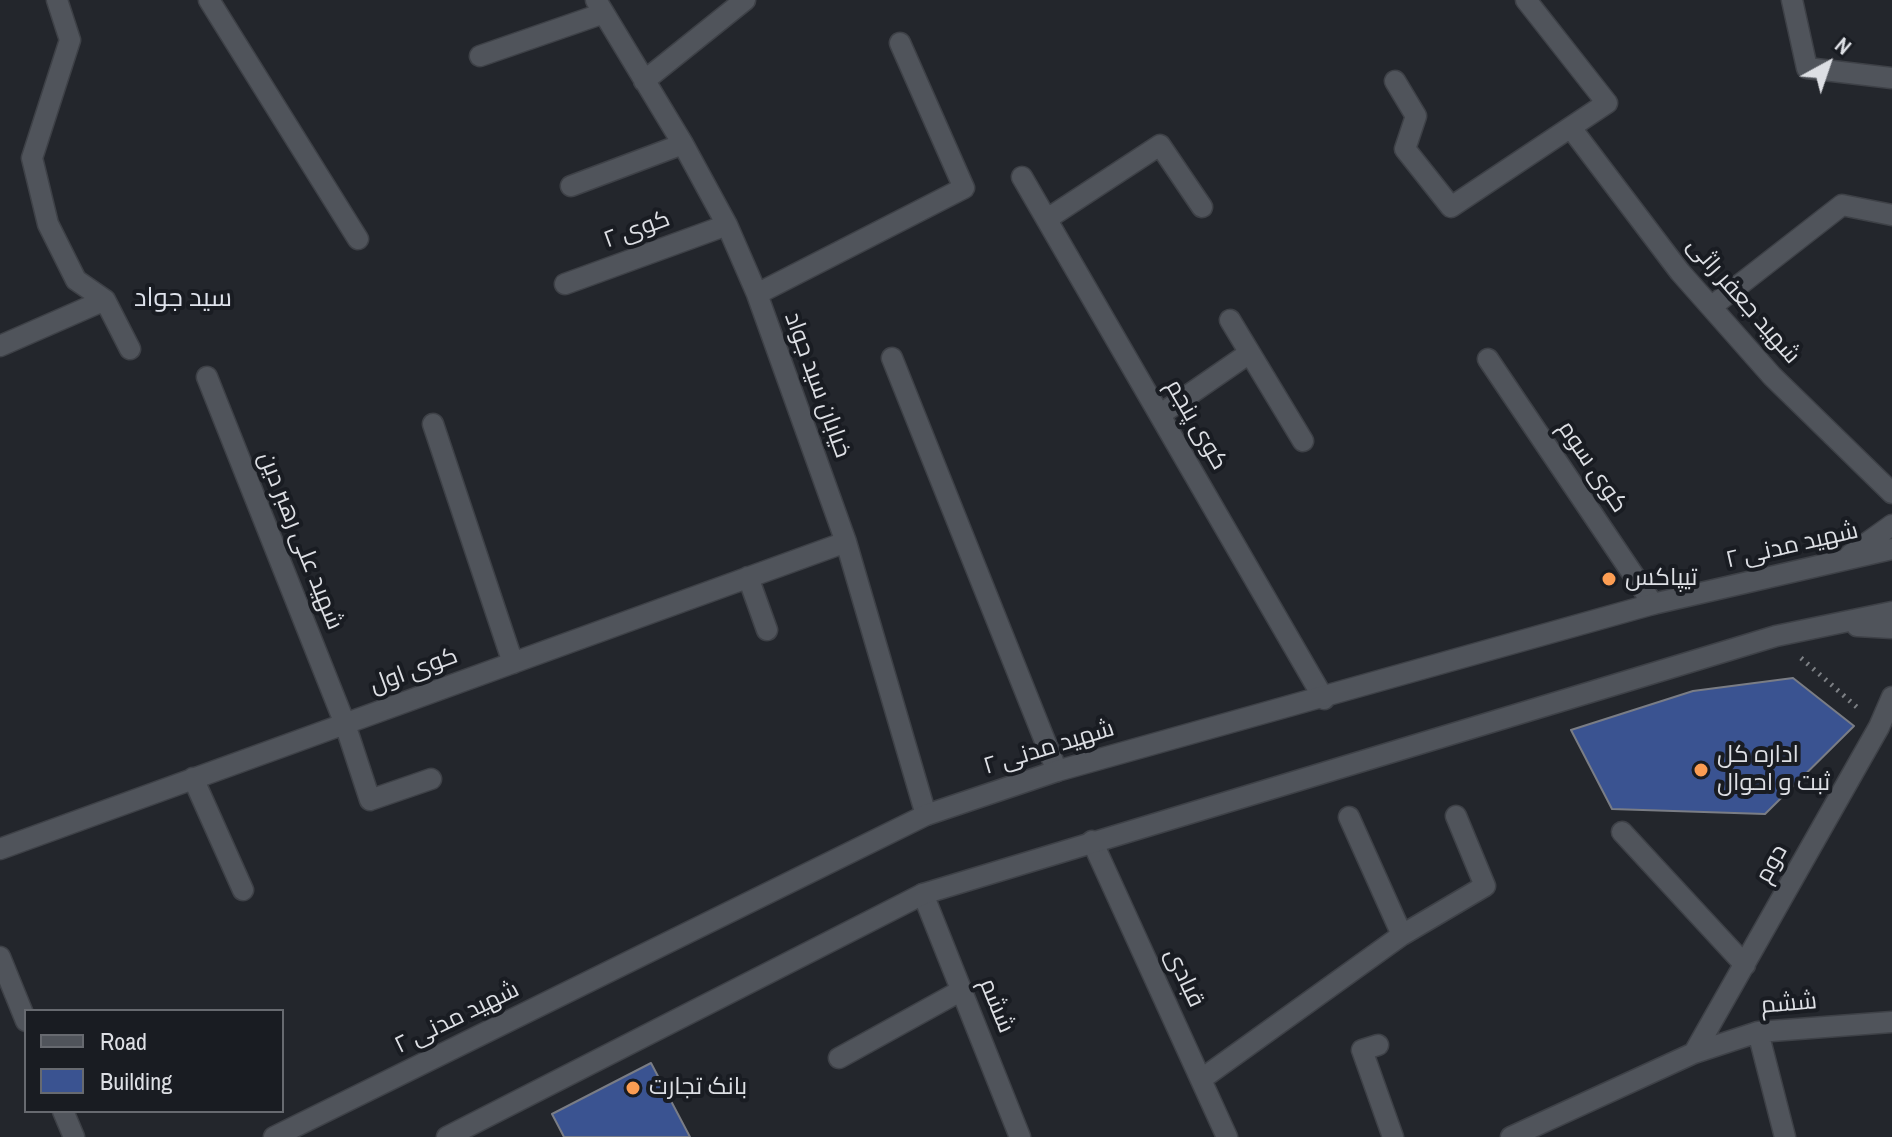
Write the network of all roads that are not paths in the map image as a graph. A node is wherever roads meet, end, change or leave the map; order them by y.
1 (57, 0) edge
2 (209, 0) edge
3 (745, 0) edge
4 (1526, 0) edge
5 (1792, 0) edge
6 (600, 7) edge
7 (900, 43) dead end
8 (480, 56) dead end
9 (1892, 78) edge
10 (644, 81) junction
11 (1395, 81) dead end
12 (1571, 128) junction
13 (683, 144) junction
14 (1022, 177) dead end
15 (571, 186) dead end
16 (1202, 207) dead end
17 (1892, 215) edge
18 (1047, 219) junction
19 (727, 225) junction
20 (358, 239) dead end
21 (565, 284) dead end
22 (757, 294) junction
23 (105, 300) junction
24 (1711, 307) junction
25 (1230, 320) dead end
26 (0, 346) edge
27 (130, 349) dead end
28 (1248, 354) junction
29 (892, 358) dead end
30 (1488, 359) dead end
31 (207, 377) dead end
32 (1161, 414) junction
33 (433, 424) dead end
34 (1303, 441) dead end
35 (1892, 493) edge
36 (1892, 525) edge
37 (846, 542) junction
38 (1892, 549) edge
39 (1840, 562) junction
40 (748, 577) junction
41 (1653, 604) junction
42 (1892, 612) edge
43 (1822, 624) junction
44 (1892, 628) edge
45 (767, 630) dead end
46 (513, 663) junction
47 (1892, 697) edge
48 (1324, 699) junction
49 (345, 724) junction
50 (1057, 771) junction
51 (193, 778) junction
52 (431, 779) dead end
53 (926, 815) junction
54 (1456, 816) dead end
55 (1349, 817) dead end
56 (1622, 832) dead end
57 (1092, 841) junction
58 (0, 849) edge
59 (243, 890) dead end
60 (923, 894) junction
61 (1402, 935) junction
62 (0, 957) edge
63 (1745, 965) junction
64 (962, 990) junction
65 (24, 1016) edge
66 (1892, 1022) edge
67 (1758, 1032) junction
68 (1378, 1045) dead end
69 (1694, 1053) junction
70 (839, 1058) dead end
71 (1203, 1078) junction
72 (64, 1113) edge
73 (74, 1137) edge
74 (274, 1137) edge
75 (447, 1137) edge
76 (1020, 1137) edge
77 (1227, 1137) edge
78 (1393, 1137) edge
79 (1511, 1137) edge
80 (1785, 1137) edge

1 - 23 street
2 - 20 street
3 - 10 street
4 - 12 street
5 - 9 street
6 - 8 street
6 - 10 street, خیابان سید جواد
7 - 22 street
10 - 13 street, خیابان سید جواد
11 - 12 street
12 - 24 street, شهید جعفر راثی
13 - 15 street
13 - 19 street, خیابان سید جواد
14 - 18 street, کوی پنجم
16 - 18 street
17 - 24 street
18 - 32 street, کوی پنجم
19 - 21 street, کوی ۲
19 - 22 street, خیابان سید جواد
22 - 37 street, خیابان سید جواد
23 - 26 street
23 - 27 street
24 - 35 street, شهید جعفر راثی
25 - 28 street
28 - 32 street
28 - 34 street
29 - 50 street
30 - 41 street, کوی سوم
31 - 49 street, شهید علی رهبر دین
32 - 48 street, کوی پنجم
33 - 46 street
36 - 39 street
37 - 40 street, کوی اول
37 - 53 street, خیابان سید جواد
38 - 39 street, شهید مدنی ۲
39 - 41 street, شهید مدنی ۲
40 - 45 street
40 - 46 street, کوی اول
41 - 48 street, شهید مدنی ۲
42 - 43 street
43 - 44 street
43 - 57 street
46 - 49 street, کوی اول
47 - 63 street, دوم
48 - 50 street, شهید مدنی ۲
49 - 51 street, کوی اول
49 - 52 street, شهید علی رهبر دین
50 - 53 street, شهید مدنی ۲
51 - 58 street, کوی اول
51 - 59 street
53 - 74 street, شهید مدنی ۲
54 - 61 street
55 - 61 street
56 - 63 street
57 - 60 street
57 - 71 street, قبادی
60 - 64 street, ششم
60 - 75 street
61 - 71 street
62 - 65 street
63 - 69 street, دوم
64 - 70 street
64 - 76 street, ششم
66 - 67 street, ششم
67 - 69 street, ششم
67 - 80 street
68 - 78 street
69 - 79 street, ششم
71 - 77 street, قبادی
72 - 73 street

